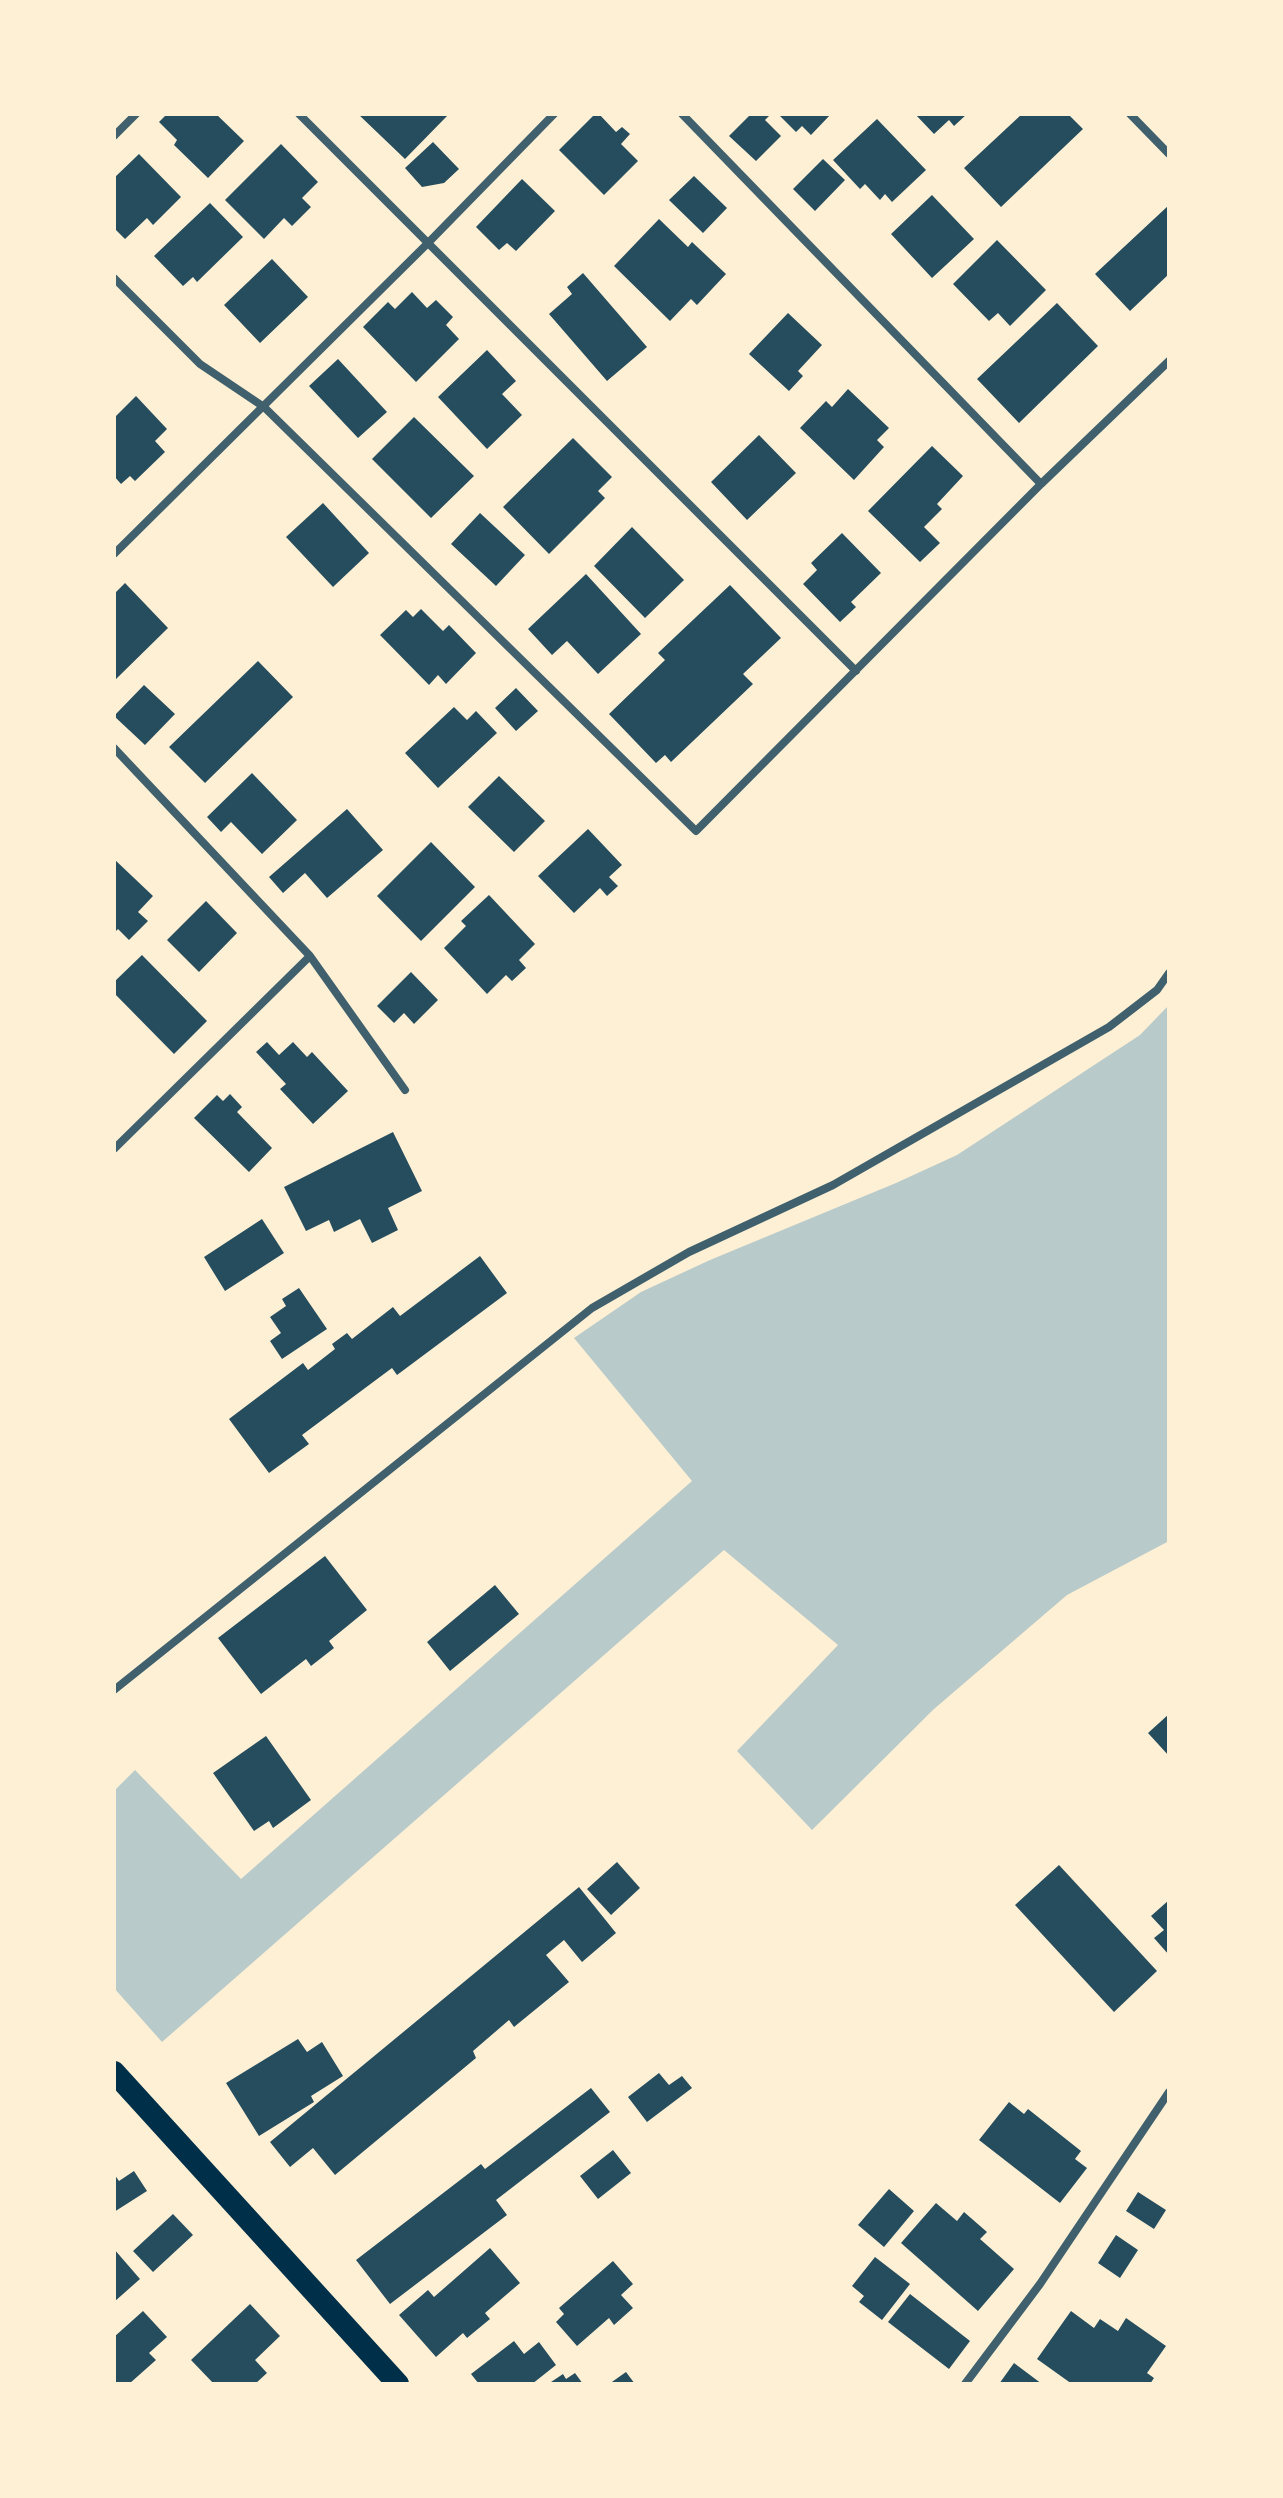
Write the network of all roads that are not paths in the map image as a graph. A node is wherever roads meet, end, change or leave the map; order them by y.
1 (136, 114) edge
2 (299, 114) edge
3 (554, 114) edge
4 (682, 114) edge
5 (1130, 114) edge
6 (114, 136) edge
7 (1169, 154) edge
8 (428, 243) junction
9 (114, 278) edge
10 (1169, 361) edge
11 (264, 407) junction
12 (1041, 484) junction
13 (114, 554) edge
14 (856, 671) junction
15 (114, 748) edge
16 (310, 956) junction
17 (1169, 973) edge
18 (405, 1090) dead end
19 (114, 1149) edge
20 (114, 1690) edge
21 (114, 2072) edge
22 (1169, 2092) edge
23 (398, 2384) edge
24 (965, 2384) edge

1 - 6 street
2 - 8 street
3 - 8 street
4 - 12 street
5 - 7 street
8 - 11 street
8 - 14 street
9 - 11 street
10 - 12 street
11 - 13 street
11 - 14 street
12 - 14 street
15 - 16 street
16 - 18 street
16 - 19 street
17 - 20 street
21 - 23 highway
22 - 24 street

